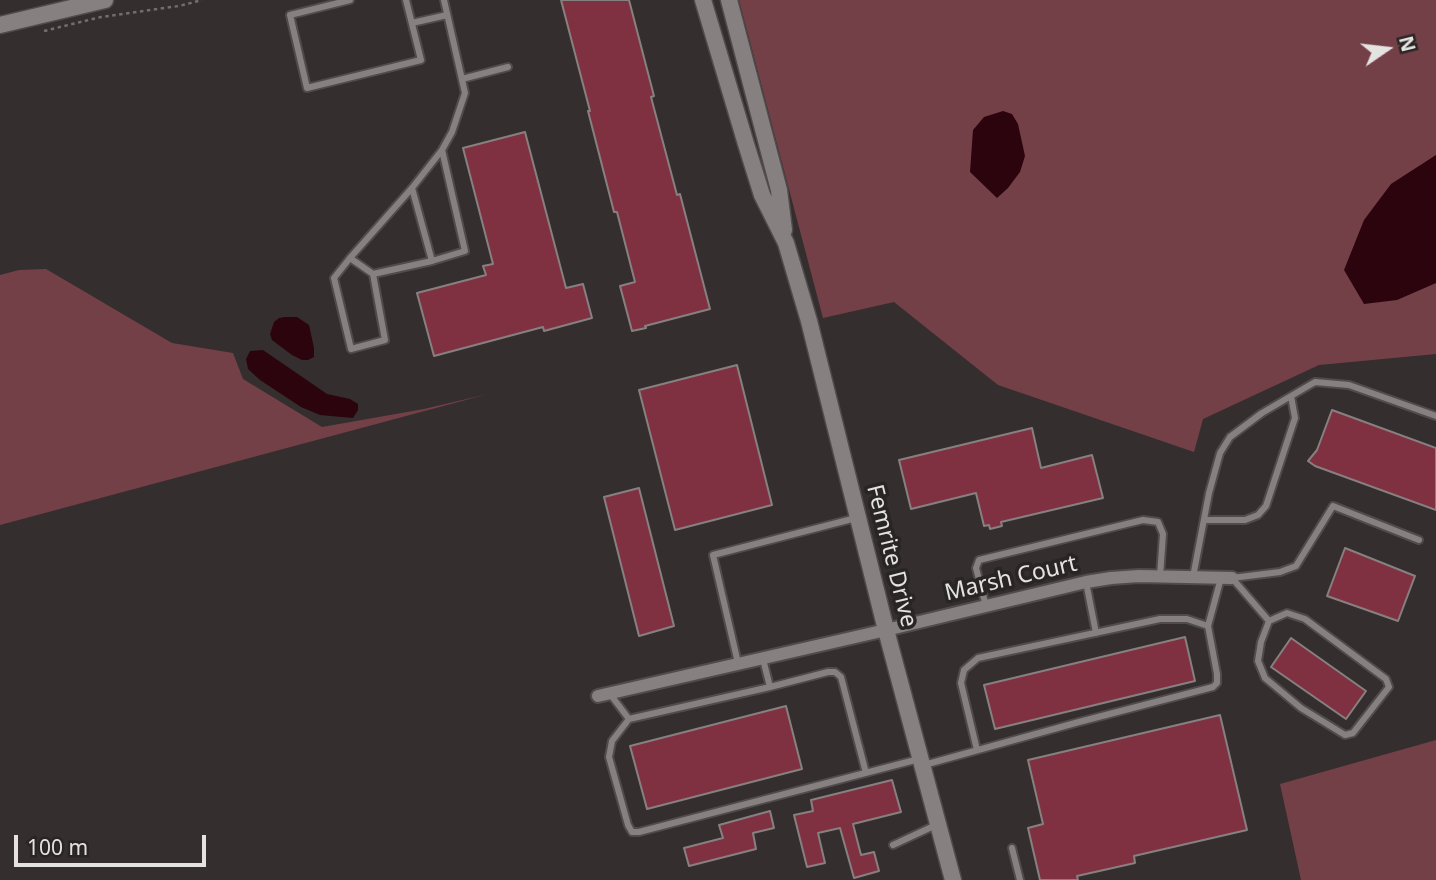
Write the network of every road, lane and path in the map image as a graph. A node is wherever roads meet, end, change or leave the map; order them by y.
1 (105, 0) edge
2 (202, 0) edge
3 (350, 0) edge
4 (406, 0) edge
5 (444, 0) edge
6 (703, 0) edge
7 (729, 0) edge
8 (447, 15) junction
9 (412, 23) junction
10 (0, 25) edge
11 (38, 32) dead end
12 (508, 67) dead end
13 (462, 79) junction
14 (442, 150) junction
15 (412, 188) junction
16 (786, 243) junction
17 (350, 258) junction
18 (432, 261) junction
19 (373, 274) junction
20 (1291, 396) junction
21 (1436, 416) edge
22 (858, 518) junction
23 (1204, 520) junction
24 (1419, 540) dead end
25 (1160, 576) junction
26 (1192, 577) junction
27 (1227, 578) junction
28 (1086, 582) junction
29 (986, 606) junction
30 (1269, 621) junction
31 (1209, 626) junction
32 (886, 630) junction
33 (1096, 633) junction
34 (763, 659) junction
35 (738, 664) junction
36 (770, 687) junction
37 (604, 695) joint
38 (629, 719) junction
39 (977, 750) junction
40 (922, 762) junction
41 (866, 773) junction
42 (938, 825) junction
43 (893, 845) dead end
44 (1012, 848) dead end
45 (953, 880) edge
46 (1020, 880) edge

1 - 10 street
2 - 11 path
3 - 9 lane
4 - 9 lane
5 - 8 lane
6 - 16 street, Femrite Drive
7 - 16 street, Femrite Drive
8 - 9 lane
8 - 13 lane
12 - 13 lane
13 - 14 lane
14 - 15 lane
14 - 18 lane
15 - 17 lane
15 - 18 lane
16 - 22 street, Femrite Drive
17 - 19 lane
17 - 19 lane
18 - 19 lane
20 - 21 lane
20 - 23 lane
20 - 23 lane
22 - 32 street, Femrite Drive
22 - 35 lane
23 - 26 lane
24 - 27 lane
25 - 26 street, Marsh Court
25 - 28 street, Marsh Court
25 - 29 lane
26 - 27 street, Marsh Court
27 - 30 lane
27 - 31 lane
28 - 29 street, Marsh Court
28 - 33 lane
29 - 32 street, Marsh Court
30 - 30 lane
31 - 33 lane
31 - 39 lane
32 - 34 street, Marsh Court
32 - 40 street, Femrite Drive
33 - 39 lane
34 - 35 street, Marsh Court
34 - 36 lane
35 - 37 street, Marsh Court
36 - 38 lane
36 - 41 lane
37 - 38 lane
38 - 41 lane
39 - 40 lane
40 - 41 lane
40 - 42 street, Femrite Drive
42 - 43 lane
42 - 45 street, Femrite Drive
44 - 46 lane

